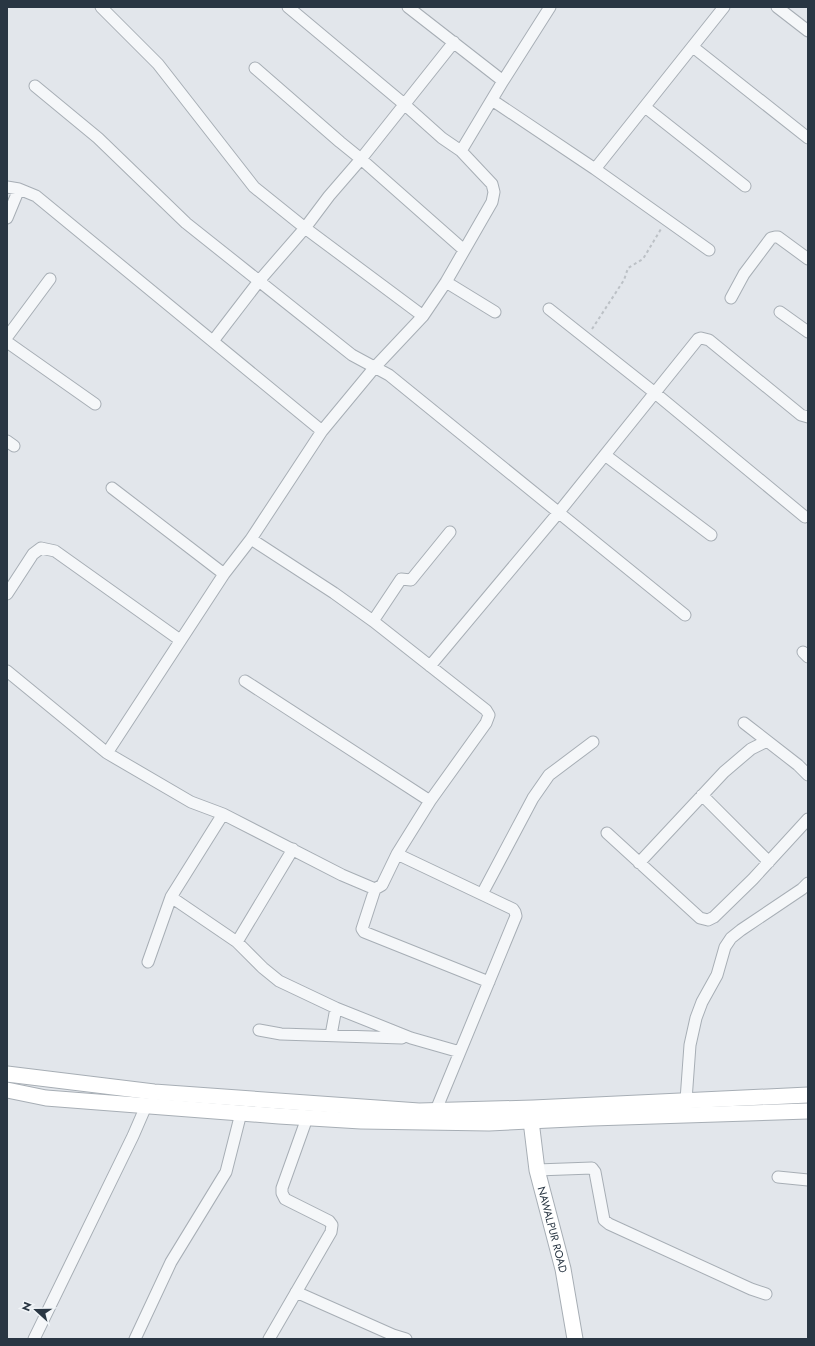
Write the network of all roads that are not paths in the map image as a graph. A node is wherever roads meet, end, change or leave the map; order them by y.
1 (101, 7) edge
2 (288, 7) edge
3 (408, 7) edge
4 (550, 7) edge
5 (724, 7) edge
6 (777, 7) edge
7 (808, 31) edge
8 (454, 42) junction
9 (692, 47) junction
10 (255, 68) dead end
11 (503, 81) junction
12 (35, 86) dead end
13 (492, 100) junction
14 (404, 104) junction
15 (645, 108) junction
16 (808, 138) edge
17 (460, 151) junction
18 (361, 159) junction
19 (596, 170) junction
20 (745, 186) dead end
21 (7, 187) edge
22 (19, 189) junction
23 (7, 218) edge
24 (305, 228) junction
25 (464, 250) junction
26 (709, 250) dead end
27 (808, 259) edge
28 (50, 279) dead end
29 (259, 281) junction
30 (446, 282) junction
31 (731, 298) dead end
32 (549, 309) dead end
33 (495, 312) dead end
34 (780, 312) dead end
35 (423, 316) junction
36 (808, 332) edge
37 (7, 337) edge
38 (213, 341) junction
39 (7, 342) edge
40 (376, 367) junction
41 (655, 393) junction
42 (95, 404) dead end
43 (808, 417) edge
44 (322, 431) junction
45 (605, 455) junction
46 (112, 488) dead end
47 (560, 512) junction
48 (805, 517) dead end
49 (450, 532) dead end
50 (711, 535) dead end
51 (251, 539) junction
52 (224, 574) junction
53 (7, 594) edge
54 (685, 615) dead end
55 (373, 621) junction
56 (180, 640) junction
57 (430, 666) junction
58 (7, 671) edge
59 (245, 681) dead end
60 (744, 723) dead end
61 (767, 740) junction
62 (593, 742) dead end
63 (107, 753) junction
64 (808, 775) edge
65 (702, 795) junction
66 (430, 801) junction
67 (223, 814) junction
68 (808, 819) edge
69 (607, 833) dead end
70 (293, 849) junction
71 (397, 854) junction
72 (769, 862) junction
73 (640, 863) junction
74 (808, 883) edge
75 (374, 889) junction
76 (482, 894) junction
77 (171, 897) junction
78 (237, 942) junction
79 (148, 962) dead end
80 (489, 982) junction
81 (336, 1008) junction
82 (259, 1030) dead end
83 (331, 1035) junction
84 (411, 1038) junction
85 (460, 1052) junction
86 (7, 1074) edge
87 (7, 1090) edge
88 (808, 1095) edge
89 (686, 1100) junction
90 (146, 1106) junction
91 (436, 1110) junction
92 (808, 1111) edge
93 (241, 1113) junction
94 (307, 1118) junction
95 (531, 1121) junction
96 (537, 1170) junction
97 (778, 1178) dead end
98 (808, 1180) edge
99 (296, 1292) junction
100 (766, 1294) dead end
101 (34, 1339) edge
102 (135, 1339) edge
103 (269, 1339) edge
104 (406, 1339) edge
105 (575, 1339) edge

1 - 24 street
2 - 14 street
3 - 8 street
4 - 11 street
5 - 9 street
6 - 7 street
8 - 11 street
8 - 14 street
9 - 15 street
9 - 16 street
10 - 18 street
11 - 13 street
12 - 29 street
13 - 17 street
13 - 19 street
14 - 17 street
14 - 18 street
15 - 19 street
15 - 20 street
17 - 25 street
18 - 24 street
18 - 25 street
19 - 26 street
21 - 22 street
22 - 23 street
22 - 38 street
24 - 29 street
24 - 35 street
25 - 30 street
27 - 31 street
28 - 37 street
29 - 38 street
29 - 40 street
30 - 33 street
30 - 35 street
32 - 41 street
34 - 36 street
35 - 40 street
38 - 44 street
39 - 42 street
40 - 44 street
40 - 47 street
41 - 43 street
41 - 45 street
41 - 48 street
44 - 51 street
45 - 47 street
45 - 50 street
46 - 52 street
47 - 54 street
47 - 57 street
49 - 55 street
51 - 52 street
51 - 55 street
52 - 56 street
53 - 56 street
55 - 57 street
56 - 63 street
57 - 66 street
58 - 63 street
59 - 66 street
60 - 61 street
61 - 64 street
61 - 65 street
62 - 76 street
63 - 67 street
65 - 72 street
65 - 73 street
66 - 71 street
67 - 70 street
67 - 77 street
68 - 72 street
69 - 73 street
70 - 75 street
70 - 78 street
71 - 75 street
71 - 76 street
72 - 73 street
74 - 89 street
75 - 80 street
76 - 80 street
77 - 78 street
77 - 79 street
78 - 81 street
80 - 85 street
81 - 83 street
81 - 84 street
82 - 83 street
83 - 84 street
84 - 85 street
85 - 91 street
86 - 91 street
87 - 90 street
88 - 89 street
89 - 91 street
90 - 93 street
90 - 101 street
92 - 95 street
93 - 94 street
93 - 102 street
94 - 95 street
94 - 99 street
95 - 96 street, NAWALPUR ROAD
96 - 100 street
96 - 105 street, NAWALPUR ROAD
97 - 98 street
99 - 103 street
99 - 104 street

